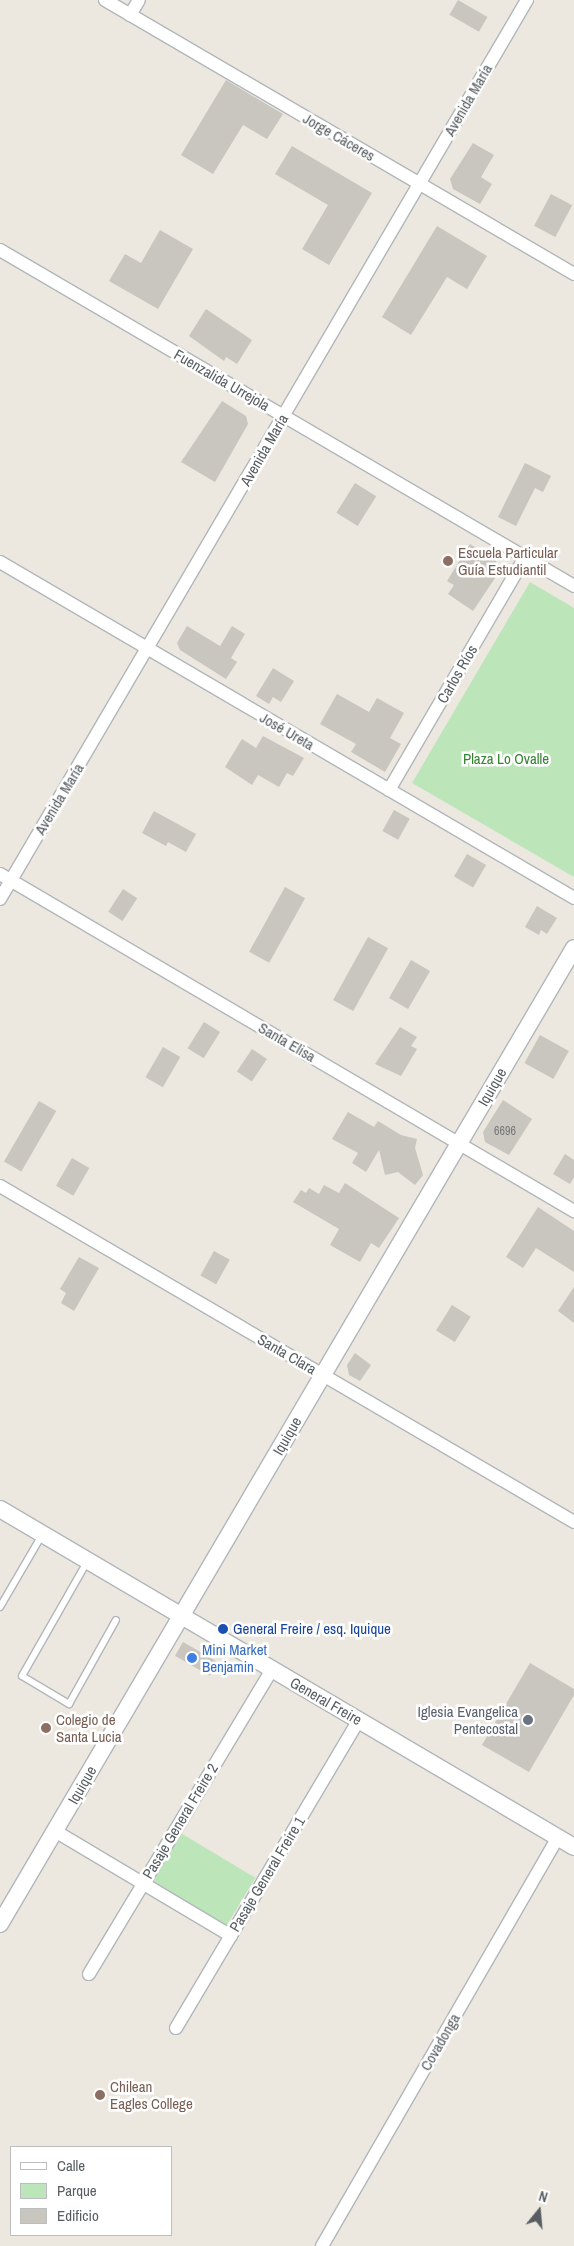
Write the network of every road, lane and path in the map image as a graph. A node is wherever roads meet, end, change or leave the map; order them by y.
1 (105, 0) edge
2 (139, 0) edge
3 (527, 0) edge
4 (130, 15) junction
5 (420, 184) junction
6 (0, 250) edge
7 (574, 274) edge
8 (284, 416) junction
9 (525, 557) junction
10 (0, 562) edge
11 (574, 586) edge
12 (147, 650) junction
13 (389, 790) junction
14 (5, 877) edge
15 (0, 898) edge
16 (574, 898) edge
17 (574, 948) edge
18 (459, 1143) junction
19 (0, 1186) edge
20 (574, 1210) edge
21 (323, 1375) junction
22 (0, 1509) edge
23 (574, 1522) edge
24 (42, 1534) junction
25 (88, 1561) junction
26 (0, 1607) edge
27 (182, 1616) junction
28 (116, 1620) dead end
29 (272, 1669) junction
30 (359, 1720) junction
31 (55, 1831) junction
32 (558, 1837) junction
33 (574, 1847) edge
34 (143, 1883) junction
35 (0, 1924) edge
36 (231, 1936) junction
37 (89, 1974) dead end
38 (176, 2028) dead end
39 (322, 2246) edge

1 - 4 street, Jorge Cáceres
2 - 4 street
3 - 5 street, Avenida María
4 - 5 street, Jorge Cáceres
5 - 7 street, Jorge Cáceres
5 - 8 street, Avenida María
6 - 8 street, Fuenzalida Urrejola
8 - 9 street, Fuenzalida Urrejola
8 - 12 street, Avenida María
9 - 11 street, Fuenzalida Urrejola
9 - 13 street, Carlos Ríos
10 - 12 street, José Ureta
12 - 13 street, José Ureta
12 - 14 street, Avenida María
13 - 16 street, José Ureta
14 - 15 street, Avenida María
14 - 18 street, Santa Elisa
17 - 18 street, Iquique
18 - 20 street, Santa Elisa
18 - 21 street, Iquique
19 - 21 street, Santa Clara
21 - 23 street, Santa Clara
21 - 27 street, Iquique
22 - 24 street, General Freire
24 - 25 street, General Freire
24 - 26 lane
25 - 27 street, General Freire
25 - 28 lane
27 - 29 street, General Freire
27 - 31 street, Iquique
29 - 30 street, General Freire
29 - 34 street, Pasaje General Freire 2
30 - 32 street, General Freire
30 - 36 street, Pasaje General Freire 1
31 - 34 street
31 - 35 street, Iquique
32 - 33 street, General Freire
32 - 39 street, Covadonga
34 - 36 street
34 - 37 street, Pasaje General Freire 2
36 - 38 street, Pasaje General Freire 1

